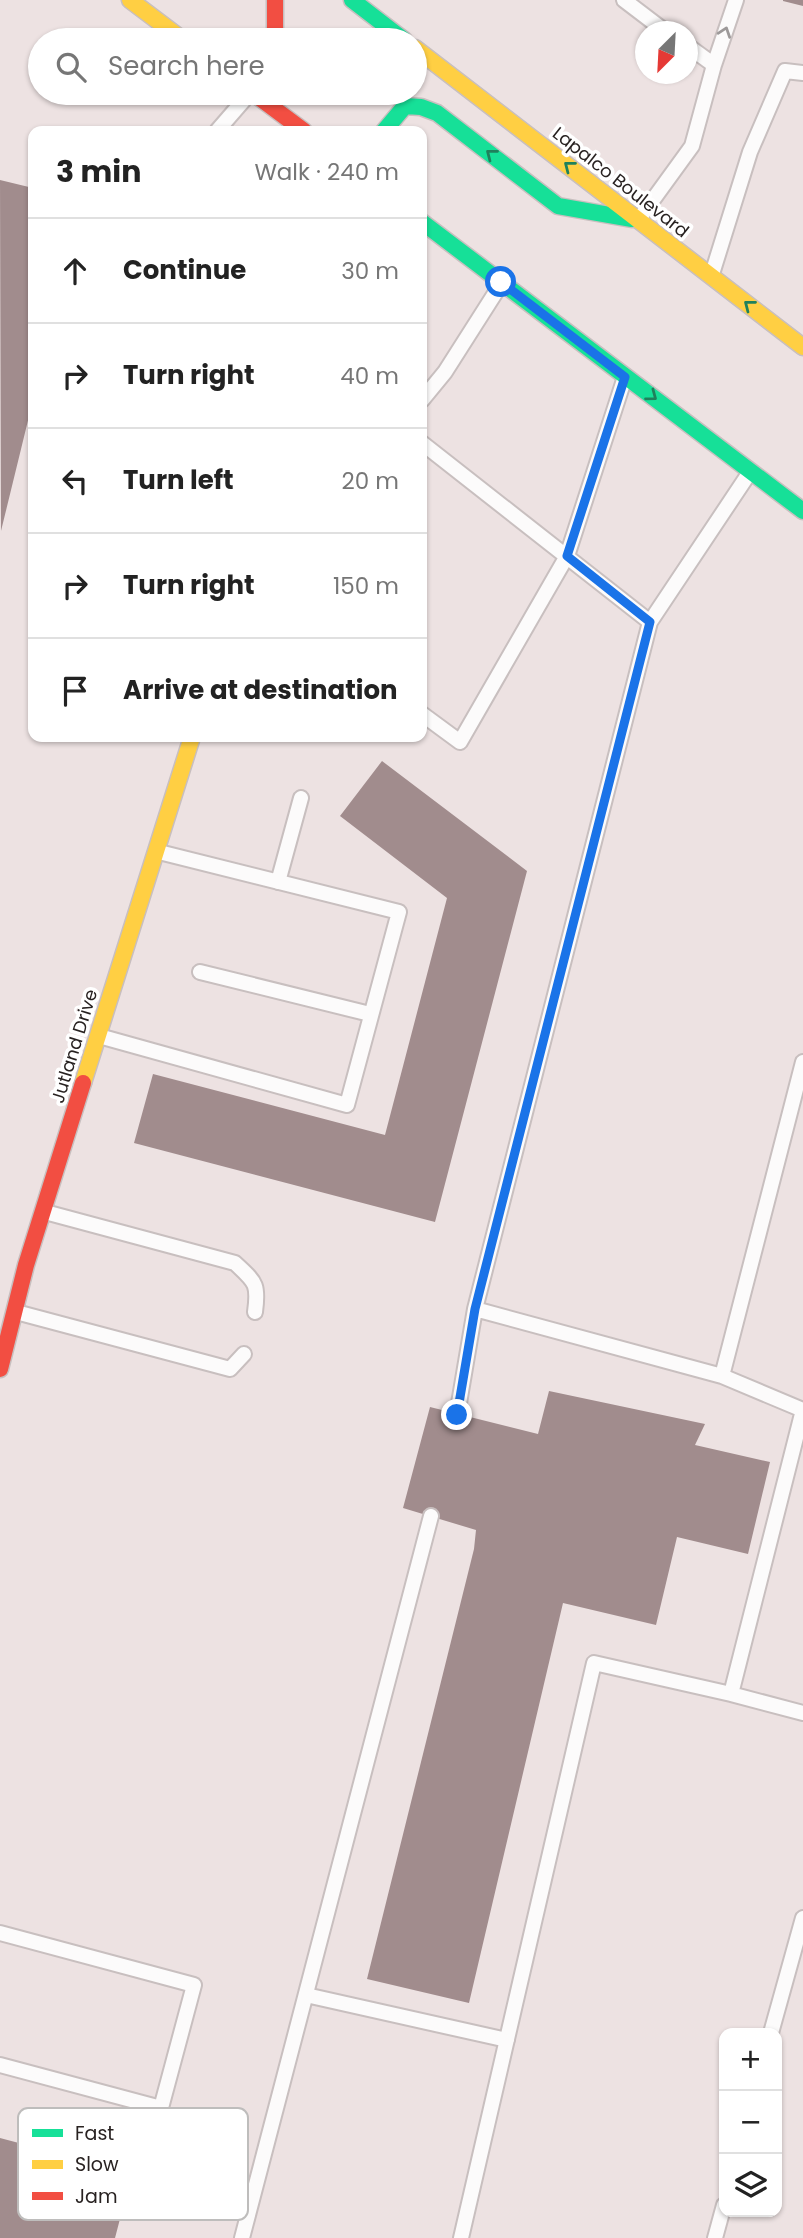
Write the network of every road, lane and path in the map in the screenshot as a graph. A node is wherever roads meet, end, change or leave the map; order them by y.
1 (130, 0) edge
2 (275, 0) edge
3 (352, 0) edge
4 (624, 0) edge
5 (736, 0) edge
6 (652, 21) edge
7 (167, 28) edge
8 (275, 28) edge
9 (388, 28) edge
10 (698, 53) edge
11 (427, 57) edge
12 (714, 65) junction
13 (803, 73) edge
14 (241, 105) edge
15 (269, 105) edge
16 (286, 105) edge
17 (290, 120) junction
18 (222, 126) edge
19 (298, 126) edge
20 (387, 126) edge
21 (638, 220) junction
22 (427, 226) edge
23 (457, 249) junction
24 (434, 251) dead end
25 (712, 276) junction
26 (501, 282) junction
27 (803, 347) edge
28 (625, 377) junction
29 (427, 394) edge
30 (427, 447) edge
31 (751, 471) junction
32 (803, 511) edge
33 (567, 556) junction
34 (650, 622) junction
35 (427, 717) edge
36 (190, 742) edge
37 (301, 798) dead end
38 (156, 851) junction
39 (278, 882) junction
40 (200, 972) dead end
41 (370, 1014) junction
42 (98, 1036) junction
43 (803, 1062) edge
44 (43, 1211) junction
45 (475, 1309) junction
46 (15, 1311) junction
47 (255, 1312) dead end
48 (244, 1354) dead end
49 (0, 1369) edge
50 (722, 1376) junction
51 (803, 1410) edge
52 (457, 1415) dead end
53 (431, 1516) dead end
54 (731, 1694) junction
55 (803, 1713) edge
56 (803, 1918) edge
57 (0, 1933) edge
58 (306, 1995) junction
59 (772, 2028) edge
60 (507, 2040) junction
61 (0, 2064) edge
62 (248, 2215) edge
63 (721, 2217) edge
64 (247, 2220) edge
65 (242, 2238) edge
66 (461, 2238) edge
67 (715, 2238) edge

1 - 7 main road
2 - 8 main road
3 - 9 main road
4 - 6 lane
12 -> 5 lane
10 - 12 lane
21 -> 11 main road, Lapalco Boulevard
12 - 21 lane
13 - 25 lane
14 - 18 lane
15 - 17 main road
16 - 17 main road
17 - 19 main road
21 -> 20 main road
21 - 25 main road, Lapalco Boulevard
22 - 23 main road
23 - 24 main road
23 - 26 main road
27 -> 25 main road, Lapalco Boulevard
26 - 28 main road
26 - 29 lane
28 -> 31 main road
28 - 33 lane
30 - 33 lane
31 - 32 main road
31 - 34 lane
33 - 34 lane
33 - 35 lane
34 - 45 lane
36 - 38 main road, Jutland Drive
37 - 39 lane
38 - 39 lane
38 - 42 main road, Jutland Drive
39 - 41 lane
40 - 41 lane
41 - 42 lane
42 - 44 main road, Jutland Drive
43 - 50 lane
44 - 46 main road, Jutland Drive
44 - 47 lane
45 - 50 lane
45 - 52 lane
46 - 48 lane
46 - 49 main road, Jutland Drive
50 - 51 lane
51 - 54 lane
53 - 58 lane
54 - 55 lane
54 - 60 lane
56 - 59 lane
57 - 61 lane
58 - 60 lane
58 - 62 lane
60 - 66 lane
63 - 67 lane
64 - 65 lane

